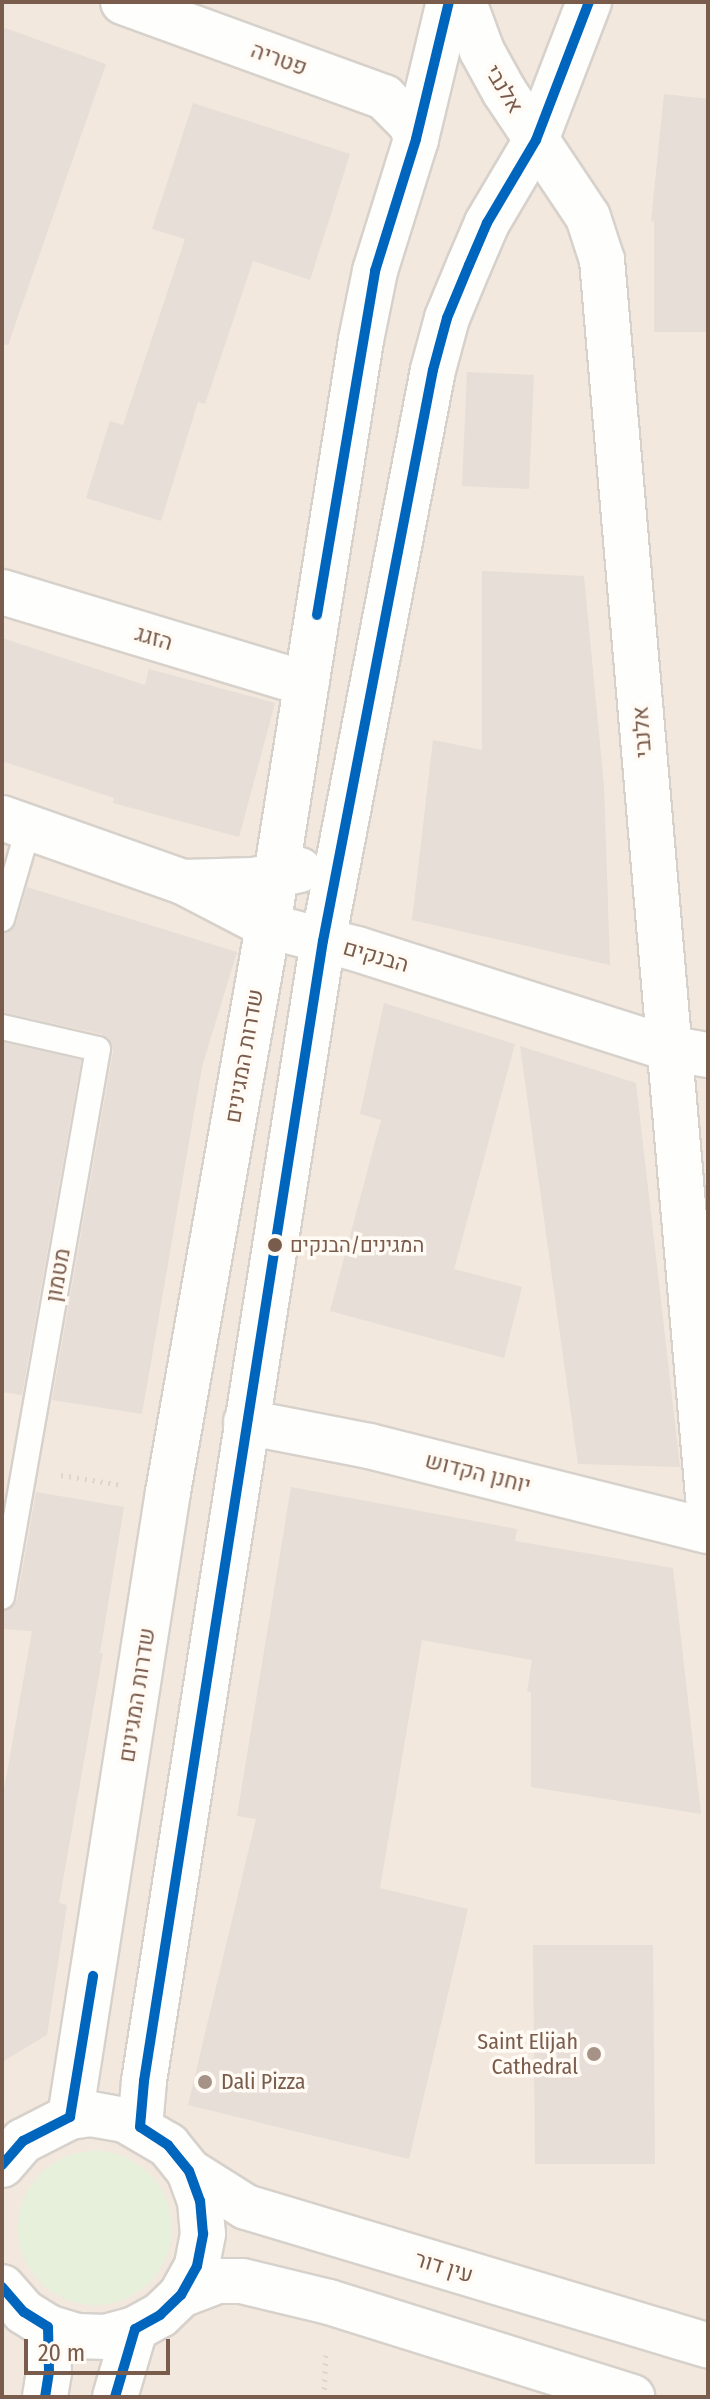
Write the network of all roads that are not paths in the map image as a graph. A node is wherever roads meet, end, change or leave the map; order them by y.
1 (123, 2) edge
2 (449, 2) edge
3 (464, 2) edge
4 (589, 2) edge
5 (416, 139) junction
6 (536, 140) junction
7 (2, 592) edge
8 (306, 684) junction
9 (15, 822) edge
10 (341, 849) junction
11 (275, 876) junction
12 (183, 882) junction
13 (2, 919) edge
14 (268, 926) junction
15 (323, 941) junction
16 (2, 1027) edge
17 (687, 1051) edge
18 (246, 1422) junction
19 (13, 1466) edge
20 (708, 1497) edge
21 (708, 1531) edge
22 (2, 1597) edge
23 (70, 2117) junction
24 (140, 2127) junction
25 (9, 2147) edge
26 (189, 2171) junction
27 (2, 2287) edge
28 (181, 2295) junction
29 (48, 2327) junction
30 (135, 2329) junction
31 (708, 2346) edge
32 (45, 2397) edge
33 (115, 2397) edge
34 (633, 2397) edge

1 - 5 street, פטריה
2 - 5 street, שדרות המגינים
3 - 6 street, אלנבי
4 - 6 street
5 - 8 street, שדרות המגינים
6 - 10 street
6 - 17 street, אלנבי
7 - 8 street, הזגג
8 - 11 street, שדרות המגינים
9 - 12 street, הבנקים
9 - 13 lane
10 - 11 street
10 - 15 street
11 - 12 street
11 - 14 street, שדרות המגינים
12 - 14 street, הבנקים
14 - 15 street, הבנקים
14 - 23 street, שדרות המגינים
15 - 17 street, הבנקים
15 - 18 street
16 - 19 lane, מטמון
17 - 20 street, אלנבי
18 - 21 street, יוחנן הקדוש
18 - 24 street
19 - 22 lane, מטמון
23 - 24 street
23 - 25 street
24 - 26 street
26 - 28 street
26 - 31 street, עין דור
27 - 29 street
28 - 30 street
28 - 34 street
29 - 30 street
29 - 32 street
30 - 33 street

